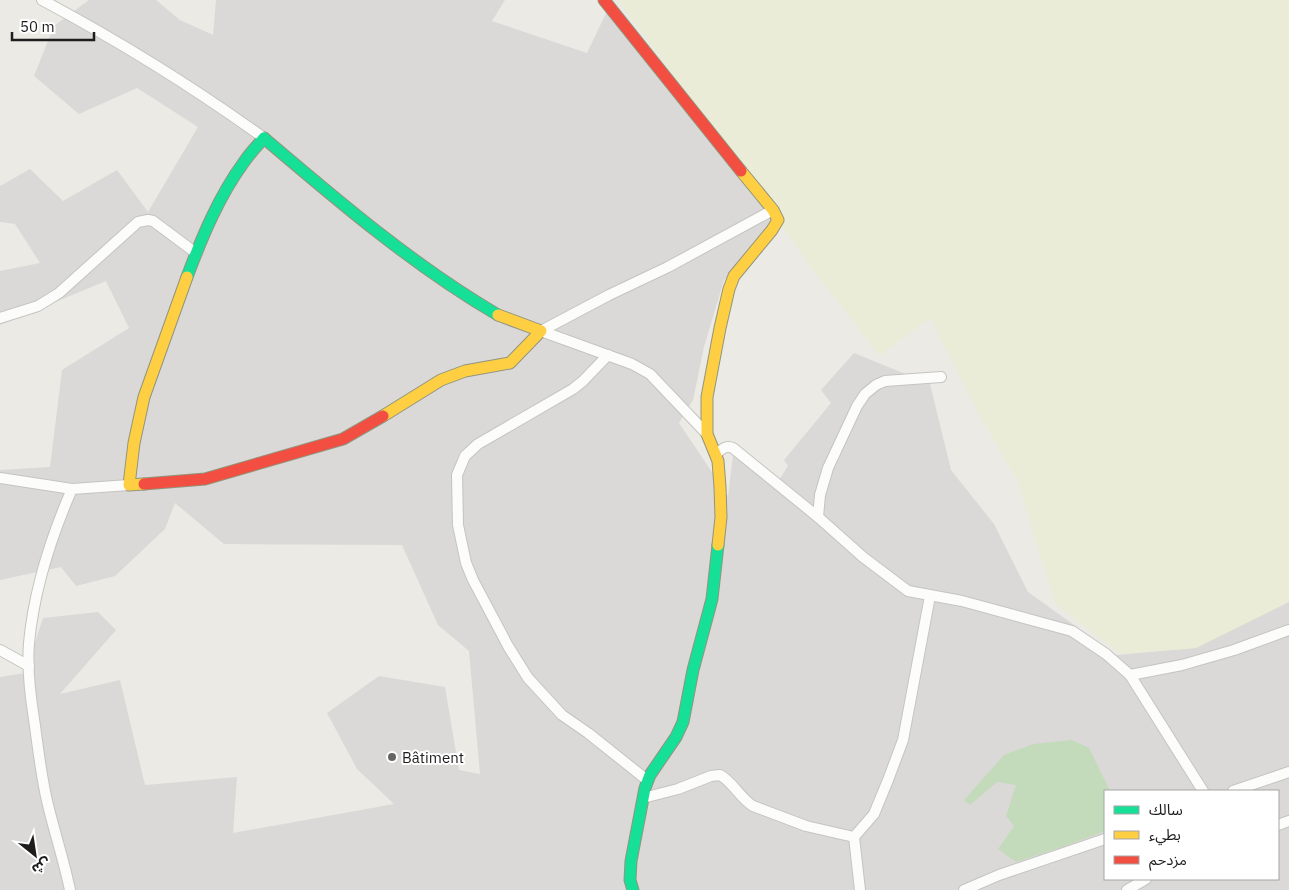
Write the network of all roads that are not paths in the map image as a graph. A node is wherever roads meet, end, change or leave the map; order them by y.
1 (42, 0) edge
2 (604, 0) edge
3 (264, 138) junction
4 (773, 210) junction
5 (196, 253) junction
6 (0, 318) edge
7 (541, 331) junction
8 (608, 355) junction
9 (941, 377) dead end
10 (707, 434) junction
11 (716, 454) junction
12 (0, 478) edge
13 (130, 485) junction
14 (72, 489) junction
15 (818, 517) junction
16 (930, 596) junction
17 (1289, 630) edge
18 (0, 650) edge
19 (29, 666) junction
20 (1130, 675) junction
21 (1289, 772) edge
22 (648, 780) junction
23 (1202, 790) edge
24 (1236, 790) edge
25 (643, 798) junction
26 (854, 837) junction
27 (1104, 839) edge
28 (1144, 880) edge
29 (630, 887) edge
30 (70, 890) edge
31 (860, 890) edge
32 (964, 890) edge
33 (1127, 890) edge

1 - 3 street
2 - 4 street
3 - 5 street
3 - 7 street
4 - 7 street
4 - 10 street
5 - 6 street
5 - 13 street
7 - 8 street
7 - 13 street
8 - 10 street
8 - 22 street
9 - 15 street
10 - 11 street
11 - 15 street
11 - 22 street
12 - 14 street
13 - 14 street
14 - 19 street
15 - 16 street
16 - 20 street
16 - 26 street
17 - 20 street
18 - 19 street
19 - 30 street
20 - 23 street
21 - 24 street
22 - 25 street
25 - 26 street
25 - 29 street
26 - 31 street
27 - 32 street
28 - 33 street

